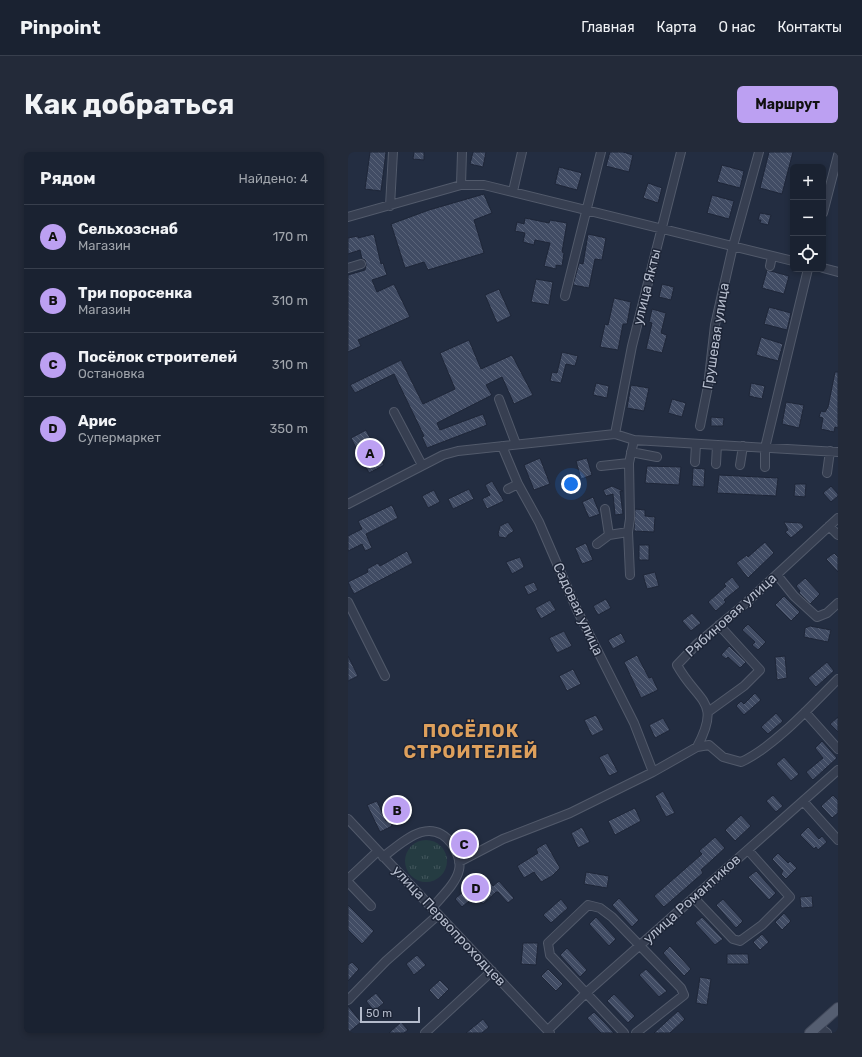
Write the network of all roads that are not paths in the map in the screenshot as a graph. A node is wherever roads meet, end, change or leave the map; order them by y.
1 (393, 152) edge
2 (462, 152) edge
3 (522, 152) edge
4 (601, 152) edge
5 (681, 152) edge
6 (759, 152) edge
7 (838, 155) edge
8 (461, 185) junction
9 (513, 191) junction
10 (826, 201) edge
11 (390, 206) junction
12 (587, 209) junction
13 (348, 217) edge
14 (661, 229) junction
15 (733, 246) junction
16 (772, 256) junction
17 (790, 260) edge
18 (361, 264) dead end
19 (770, 266) dead end
20 (348, 268) edge
21 (826, 269) edge
22 (807, 272) edge
23 (838, 272) edge
24 (565, 296) dead end
25 (498, 399) dead end
26 (394, 412) dead end
27 (700, 426) dead end
28 (615, 434) junction
29 (634, 440) junction
30 (516, 444) junction
31 (696, 444) junction
32 (718, 445) junction
33 (502, 446) junction
34 (743, 446) junction
35 (765, 448) junction
36 (631, 452) junction
37 (834, 452) edge
38 (657, 457) dead end
39 (695, 462) dead end
40 (629, 463) junction
41 (716, 464) dead end
42 (422, 465) junction
43 (740, 465) dead end
44 (601, 466) dead end
45 (765, 467) dead end
46 (827, 473) dead end
47 (518, 484) junction
48 (508, 489) dead end
49 (350, 503) edge
50 (605, 509) dead end
51 (838, 518) edge
52 (830, 526) junction
53 (628, 532) junction
54 (838, 535) edge
55 (609, 536) junction
56 (597, 544) dead end
57 (630, 575) dead end
58 (776, 575) junction
59 (348, 602) edge
60 (838, 604) edge
61 (719, 625) junction
62 (385, 676) dead end
63 (838, 680) edge
64 (708, 712) junction
65 (805, 712) junction
66 (696, 747) junction
67 (838, 749) edge
68 (838, 770) edge
69 (653, 772) junction
70 (803, 801) junction
71 (348, 819) edge
72 (838, 840) edge
73 (748, 850) junction
74 (380, 854) junction
75 (459, 862) junction
76 (348, 880) edge
77 (694, 898) junction
78 (371, 906) dead end
79 (432, 908) junction
80 (438, 915) junction
81 (641, 945) junction
82 (492, 971) junction
83 (587, 992) junction
84 (348, 1000) edge
85 (838, 1008) edge
86 (814, 1030) edge
87 (429, 1032) edge
88 (549, 1032) edge
89 (624, 1033) edge
90 (636, 1033) edge
91 (827, 1033) edge

1 - 11 street
2 - 8 street
3 - 9 street
4 - 12 street
5 - 14 street, улица Якты
6 - 15 street
7 - 10 street
8 - 9 street
8 - 11 street
9 - 12 street
11 - 13 street
12 - 14 street
12 - 24 street
14 - 15 street
14 - 28 street, улица Якты
15 - 16 street
15 - 27 street, Грушевая улица
16 - 17 street
16 - 19 street
18 - 20 street
21 - 23 street
22 - 35 street
25 - 30 street
26 - 42 street
28 - 29 street
28 - 30 street
29 - 31 street
29 - 36 street
30 - 33 street
31 - 32 street
31 - 39 street
32 - 34 street
32 - 41 street
33 - 42 street
33 - 47 street, Садовая улица
34 - 35 street
34 - 43 street
35 - 37 street
35 - 45 street
36 - 38 street
36 - 40 street
37 - 46 street
40 - 44 street
40 - 53 street
42 - 49 street
47 - 48 street
47 - 69 street, Садовая улица
50 - 55 street
51 - 52 street, Рябиновая улица
52 - 54 street
52 - 58 street, Рябиновая улица
53 - 55 street
53 - 57 street
55 - 56 street
58 - 60 street
58 - 61 street, Рябиновая улица
59 - 62 street
61 - 64 street, Рябиновая улица
61 - 64 street
63 - 65 street
64 - 66 street
65 - 66 street
65 - 67 street
66 - 69 street
68 - 70 street, улица Романтиков
69 - 75 street
70 - 72 street
70 - 73 street, улица Романтиков
71 - 74 street, улица Первопроходцев
73 - 77 street, улица Романтиков
73 - 77 street
74 - 75 street
74 - 76 street
74 - 79 street, улица Первопроходцев
75 - 79 street
76 - 78 street
77 - 81 street, улица Романтиков
79 - 80 street, улица Первопроходцев
80 - 82 street, улица Первопроходцев
80 - 84 street
81 - 83 street, улица Романтиков
81 - 83 street
81 - 90 street
82 - 87 street
82 - 88 street, улица Первопроходцев
83 - 88 street, улица Романтиков
83 - 89 street
85 - 86 main road
86 - 91 street

